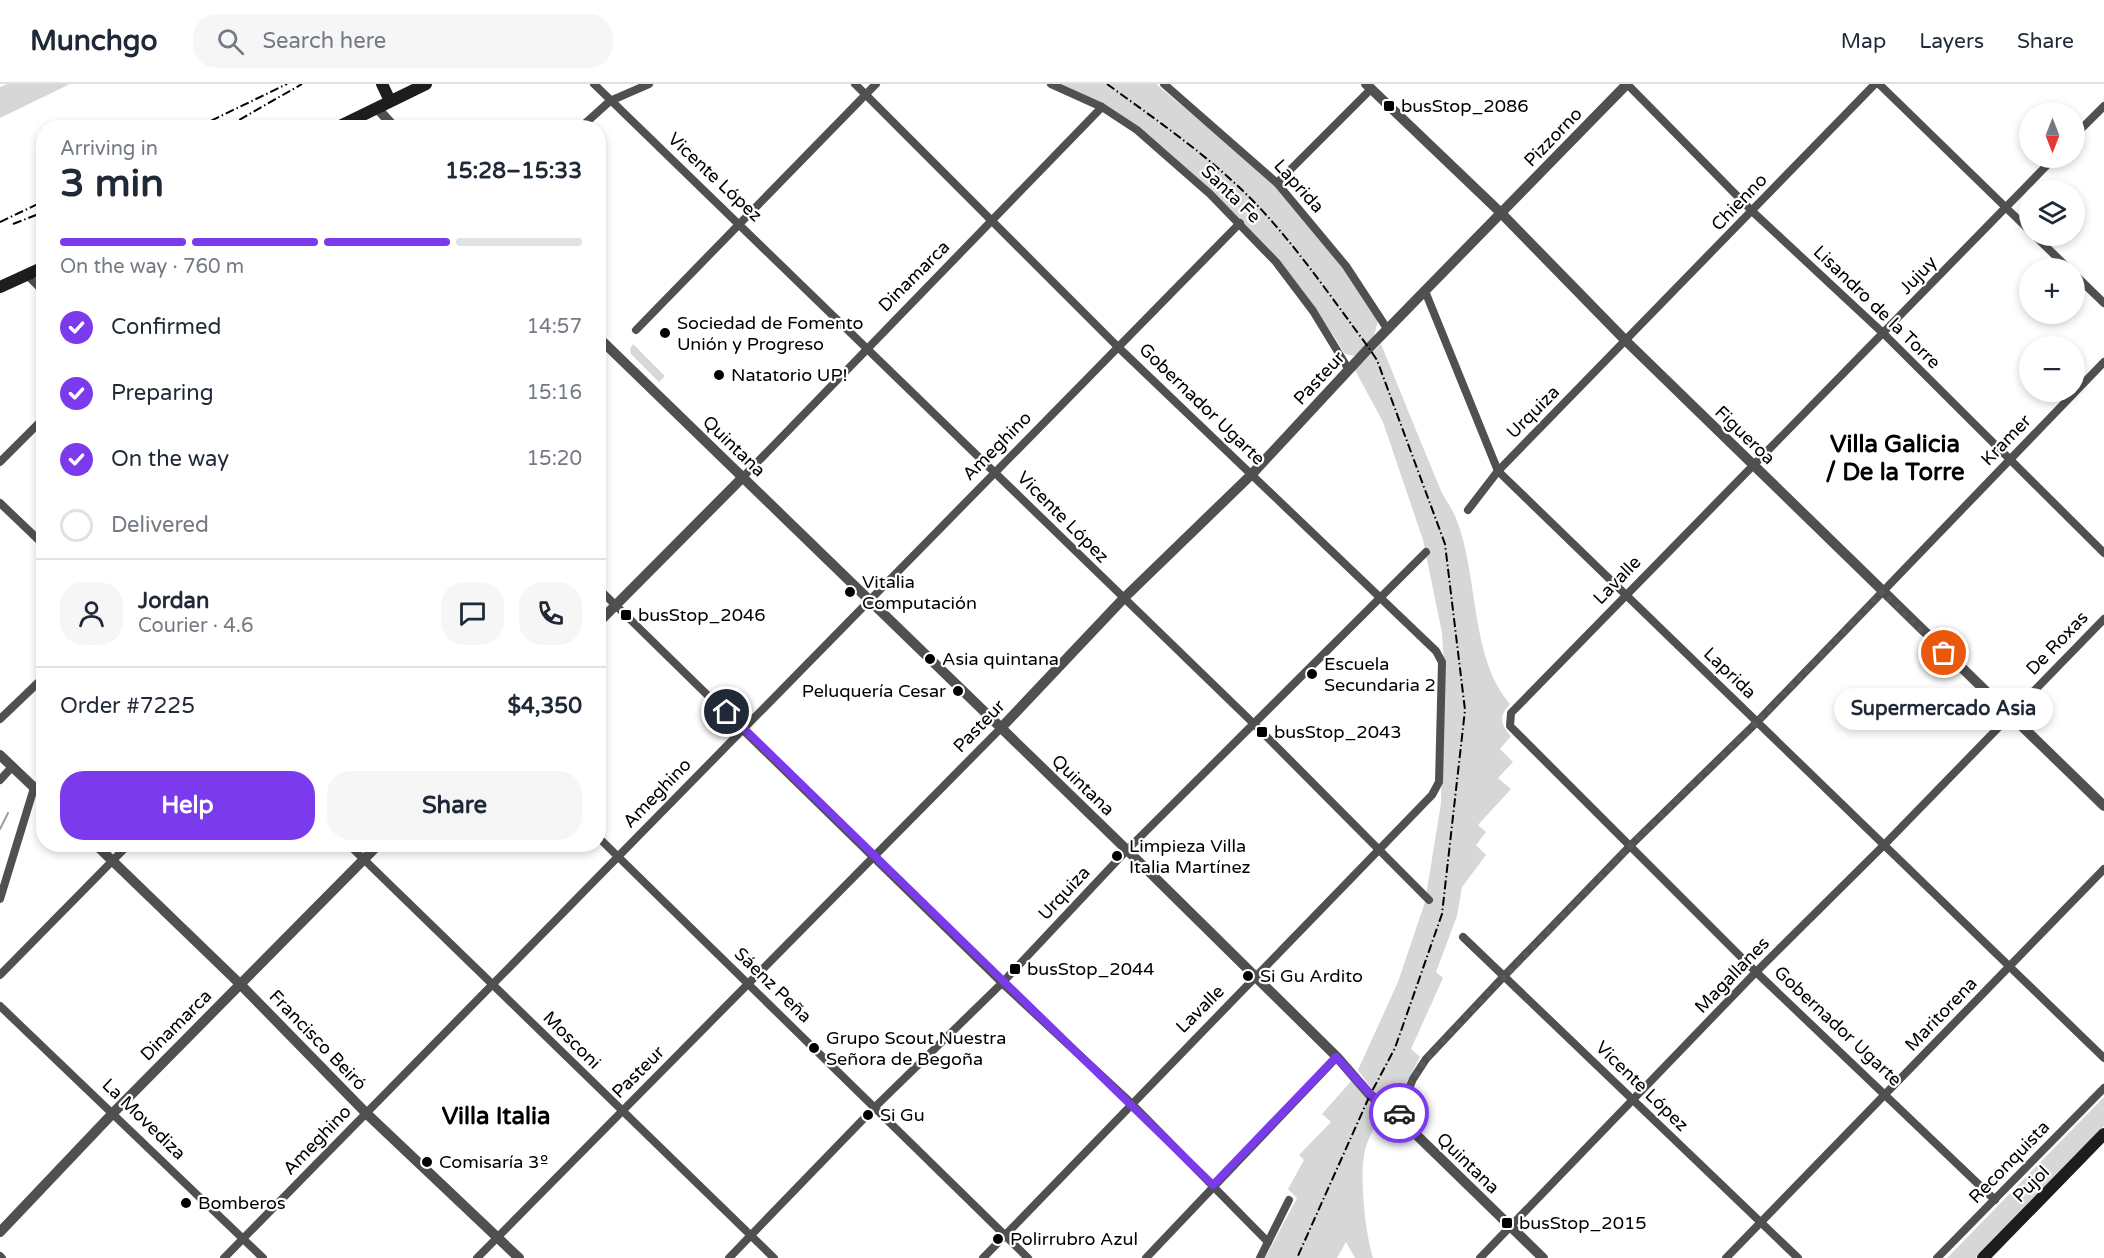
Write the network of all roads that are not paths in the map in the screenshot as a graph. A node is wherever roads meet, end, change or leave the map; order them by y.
1 (382, 84) edge
2 (426, 84) edge
3 (594, 84) edge
4 (649, 84) edge
5 (855, 84) edge
6 (876, 84) edge
7 (1051, 84) edge
8 (1164, 84) edge
9 (1627, 84) edge
10 (1877, 84) edge
11 (1368, 86) edge
12 (866, 95) junction
13 (390, 101) junction
14 (610, 101) junction
15 (1102, 106) junction
16 (2104, 106) edge
17 (377, 108) junction
18 (352, 120) edge
19 (387, 120) edge
20 (589, 120) edge
21 (2085, 125) edge
22 (2044, 168) edge
23 (1277, 183) junction
24 (2006, 208) junction
25 (1753, 212) junction
26 (1502, 213) junction
27 (992, 220) junction
28 (2019, 220) edge
29 (739, 222) junction
30 (1239, 223) junction
31 (2045, 246) edge
32 (2058, 258) edge
33 (36, 271) edge
34 (27, 275) junction
35 (36, 283) edge
36 (2085, 285) edge
37 (0, 287) edge
38 (1425, 291) junction
39 (2104, 303) edge
40 (636, 330) dead end
41 (1388, 330) junction
42 (1884, 333) junction
43 (1626, 341) junction
44 (606, 345) edge
45 (866, 347) junction
46 (1118, 347) junction
47 (2104, 362) edge
48 (1349, 370) junction
49 (36, 426) edge
50 (2009, 461) junction
51 (0, 462) edge
52 (1752, 465) junction
53 (1498, 471) junction
54 (994, 472) junction
55 (1252, 474) junction
56 (742, 478) junction
57 (0, 503) edge
58 (1468, 510) dead end
59 (36, 537) edge
60 (1426, 552) dead end
61 (2104, 553) edge
62 (1882, 592) junction
63 (1625, 594) junction
64 (606, 596) edge
65 (1123, 599) junction
66 (1380, 599) junction
67 (868, 602) junction
68 (616, 605) junction
69 (606, 615) edge
70 (2104, 619) edge
71 (36, 685) edge
72 (2009, 717) junction
73 (0, 719) edge
74 (1509, 720) joint
75 (1757, 722) junction
76 (1253, 723) junction
77 (1001, 728) junction
78 (744, 729) junction
79 (0, 755) edge
80 (12, 767) junction
81 (0, 780) edge
82 (1439, 782) joint
83 (34, 788) joint
84 (2104, 806) edge
85 (1885, 844) junction
86 (606, 845) edge
87 (1631, 845) junction
88 (1127, 850) junction
89 (1380, 850) junction
90 (103, 852) edge
91 (121, 852) edge
92 (356, 852) edge
93 (372, 852) edge
94 (618, 857) junction
95 (873, 857) junction
96 (364, 860) junction
97 (113, 861) junction
98 (2104, 869) edge
99 (0, 899) edge
100 (1429, 900) dead end
101 (1463, 937) dead end
102 (2010, 966) junction
103 (1756, 972) junction
104 (0, 975) edge
105 (1506, 975) junction
106 (1255, 977) junction
107 (1002, 982) junction
108 (491, 983) junction
109 (240, 984) junction
110 (748, 984) junction
111 (0, 1006) edge
112 (1336, 1057) junction
113 (2104, 1058) edge
114 (2104, 1088) edge
115 (1886, 1094) junction
116 (1633, 1102) junction
117 (1131, 1103) junction
118 (875, 1107) junction
119 (114, 1112) junction
120 (621, 1112) junction
121 (366, 1113) junction
122 (1397, 1116) junction
123 (2104, 1134) edge
124 (1213, 1185) junction
125 (1289, 1200) dead end
126 (1995, 1200) junction
127 (1761, 1222) junction
128 (1511, 1227) junction
129 (0, 1232) edge
130 (752, 1235) junction
131 (1005, 1235) junction
132 (498, 1237) junction
133 (243, 1239) junction
134 (1268, 1242) junction
135 (224, 1258) edge
136 (263, 1258) edge
137 (477, 1258) edge
138 (519, 1258) edge
139 (729, 1258) edge
140 (774, 1258) edge
141 (982, 1258) edge
142 (1028, 1258) edge
143 (1146, 1258) edge
144 (1260, 1258) edge
145 (1480, 1258) edge
146 (1543, 1258) edge
147 (1726, 1258) edge
148 (1798, 1258) edge
149 (1937, 1258) edge
150 (1983, 1258) edge

1 - 13 main road
2 - 13 main road
3 - 14 street, Vicente López
4 - 14 street
5 - 12 street, Gobernador Ugarte
6 - 12 street
7 - 15 street, Santa Fe
8 - 23 street, Laprida
9 - 25 street, Lisandro de la Torre
9 - 26 street, Pizzorno
10 - 24 street
10 - 25 street, Chienno
11 - 23 street
11 - 26 street, Figueroa
12 - 27 street, Gobernador Ugarte
12 - 29 street
13 - 17 main road
14 - 20 street
14 - 29 street, Vicente López
15 - 27 street, Dinamarca
15 - 30 street, Santa Fe
16 - 21 street
17 - 18 main road
17 - 19 street
22 - 24 street, Jujuy
23 - 41 street, Laprida
24 - 28 street
24 - 42 street, Jujuy
25 - 42 street, Lisandro de la Torre
25 - 43 street, Chienno
26 - 38 street, Pasteur
26 - 43 street, Figueroa
27 - 45 street, Dinamarca
27 - 46 street, Gobernador Ugarte
29 - 40 street
29 - 45 street, Vicente López
30 - 46 street, Ameghino
30 - 48 street, Santa Fe
31 - 32 street
33 - 34 main road
34 - 35 street
34 - 37 main road
36 - 39 street
38 - 41 street, Pasteur
38 - 53 street, Laprida
41 - 48 street, Pasteur
42 - 50 street, Lisandro de la Torre
42 - 52 street, Jujuy
43 - 52 street, Figueroa
43 - 53 street, Urquiza
44 - 56 street, Quintana
45 - 54 street, Vicente López
45 - 56 street, Dinamarca
46 - 54 street, Ameghino
46 - 55 street, Gobernador Ugarte
47 - 50 street, Kramer
48 - 55 street, Pasteur
49 - 51 street
50 - 61 street, Lisandro de la Torre
50 - 62 street, Kramer
52 - 62 street, Figueroa
52 - 63 street, Lavalle
53 - 58 street, Urquiza
53 - 63 street, Laprida
54 - 65 street, Vicente López
54 - 67 street, Ameghino
55 - 65 street, Pasteur
55 - 66 street, Gobernador Ugarte
56 - 67 street, Quintana
56 - 68 street, Dinamarca
57 - 59 street
60 - 66 street, Urquiza
62 - 72 street, Figueroa
62 - 75 street, Kramer
63 - 74 street, Lavalle
63 - 75 street, Laprida
64 - 68 street
65 - 76 street, Vicente López
65 - 77 street, Pasteur
66 - 76 street, Urquiza
66 - 82 street, Gobernador Ugarte
67 - 77 street, Quintana
67 - 78 street, Ameghino
68 - 69 street, Dinamarca
68 - 78 street
70 - 72 street, De Roxas
71 - 73 street
72 - 84 street, Figueroa
72 - 85 street, Magallanes
74 - 87 street, Gobernador Ugarte
75 - 85 street, Laprida
75 - 87 street, Kramer
76 - 88 street, Urquiza
76 - 89 street, Vicente López
77 - 88 street, Quintana
77 - 95 street, Pasteur
78 - 94 street, Ameghino
78 - 95 street
79 - 80 street
80 - 81 street
80 - 83 street
82 - 89 street, Lavalle
83 - 99 street
85 - 102 street, Laprida
85 - 103 street, Magallanes
86 - 94 street, Sáenz Peña
87 - 103 street, Gobernador Ugarte
87 - 105 street, Kramer
88 - 106 street, Quintana
88 - 107 street, Urquiza
89 - 100 street, Vicente López
89 - 106 street, Lavalle
90 - 97 street, Francisco Beiró
91 - 97 street
92 - 96 street, Mosconi
93 - 96 street, Dinamarca
94 - 108 street, Ameghino
94 - 110 street, Sáenz Peña
95 - 107 street
95 - 110 street, Pasteur
96 - 108 street, Mosconi
96 - 109 street, Dinamarca
97 - 104 street
97 - 109 street, Francisco Beiró
98 - 102 street, Maritorena
101 - 105 street, Vicente López
102 - 113 street, Laprida
102 - 115 street, Maritorena
103 - 115 street, Gobernador Ugarte
103 - 116 street, Magallanes
105 - 116 street, Vicente López
105 - 122 street, Kramer
106 - 112 street, Quintana
106 - 117 street, Lavalle
107 - 117 street
107 - 118 street, Urquiza
108 - 120 street, Mosconi
108 - 121 street, Ameghino
109 - 119 street, Dinamarca
109 - 121 street, Francisco Beiró
110 - 118 street, Sáenz Peña
110 - 120 street, Pasteur
111 - 119 street, La Movediza
112 - 122 street, Quintana
112 - 124 street
114 - 126 street, Reconquista
115 - 126 street, Gobernador Ugarte
115 - 127 street, Maritorena
116 - 127 street, Vicente López
116 - 128 street, Magallanes
117 - 124 street
117 - 131 street, Lavalle
118 - 130 street, Urquiza
118 - 131 street, Sáenz Peña
119 - 129 street, Dinamarca
119 - 133 street, La Movediza
120 - 130 street, Mosconi
120 - 132 street, Pasteur
121 - 132 street, Francisco Beiró
121 - 133 street, Ameghino
122 - 128 street, Quintana
123 - 150 main road, Pujol
124 - 134 street
124 - 143 street
125 - 134 street
126 - 149 street, Reconquista
127 - 147 street, Maritorena
127 - 148 street, Vicente López
128 - 145 street, Magallanes
128 - 146 street, Quintana
130 - 139 street, Urquiza
130 - 140 street, Mosconi
131 - 141 street, Lavalle
131 - 142 street, Sáenz Peña
132 - 137 street, Pasteur
132 - 138 street, Francisco Beiró
133 - 135 street, Ameghino
133 - 136 street, La Movediza
134 - 144 street

